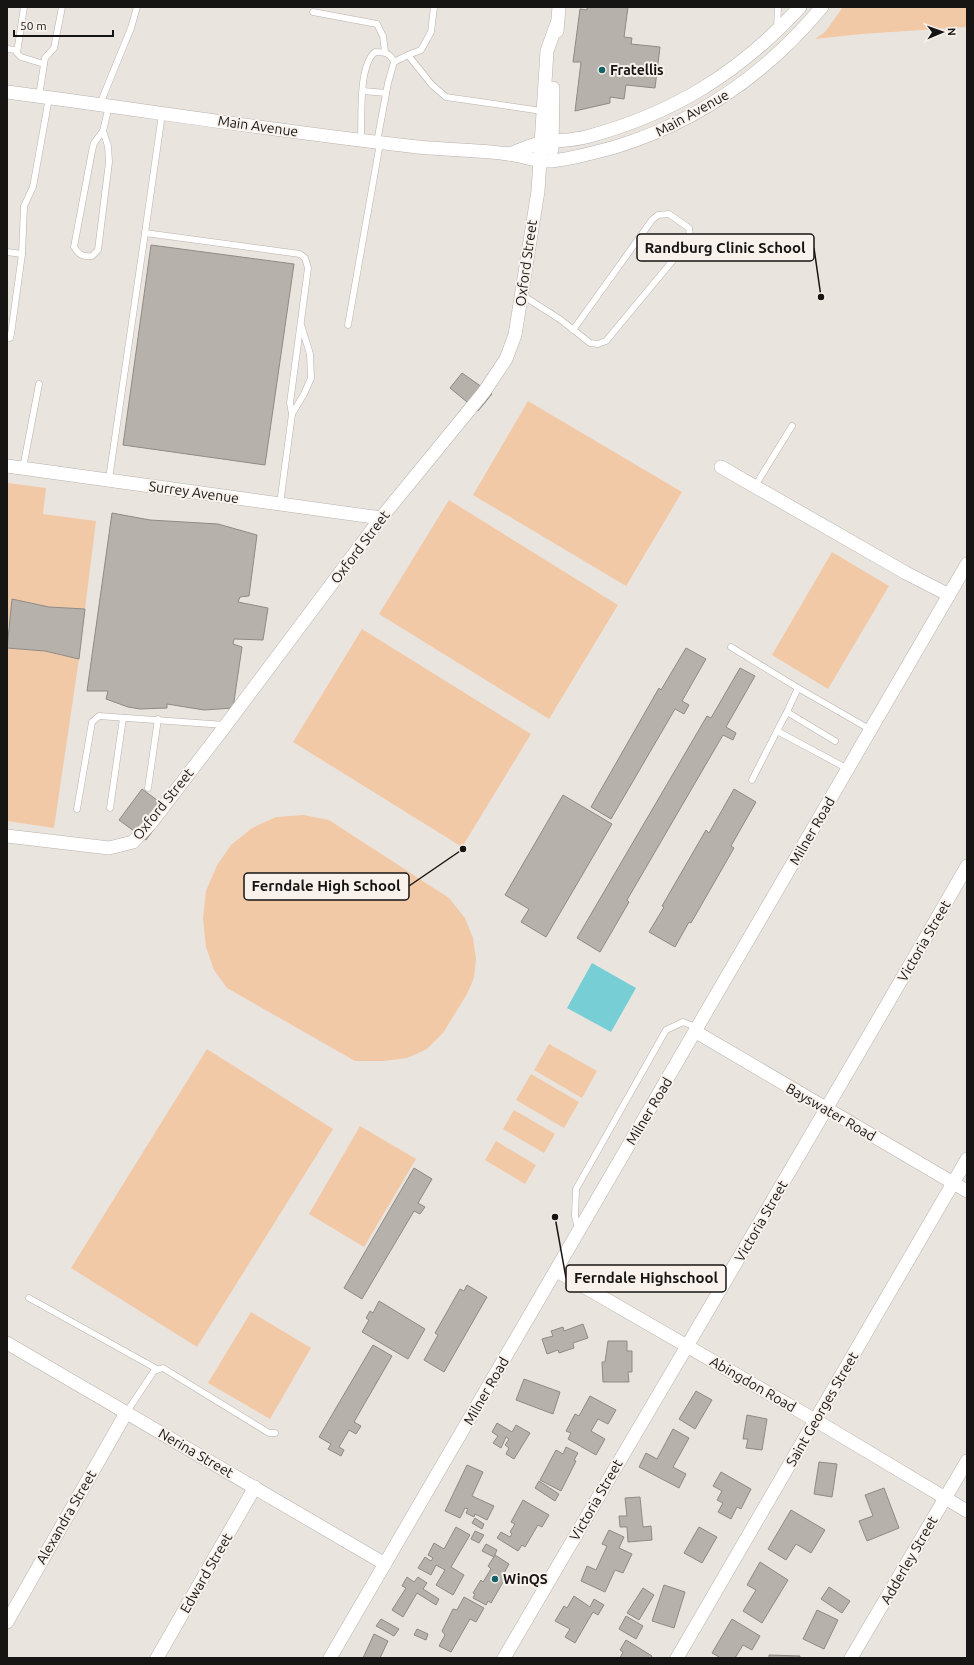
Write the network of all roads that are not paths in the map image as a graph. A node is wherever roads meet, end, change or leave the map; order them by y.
1 (24, 7) edge
2 (62, 7) edge
3 (137, 7) edge
4 (434, 7) edge
5 (559, 7) edge
6 (778, 7) edge
7 (800, 7) edge
8 (822, 7) edge
9 (313, 12) dead end
10 (557, 23) junction
11 (777, 33) junction
12 (7, 49) edge
13 (17, 50) junction
14 (385, 52) junction
15 (408, 55) junction
16 (394, 62) junction
17 (44, 64) junction
18 (363, 91) junction
19 (7, 92) edge
20 (386, 93) junction
21 (44, 97) junction
22 (104, 106) junction
23 (542, 111) junction
24 (162, 113) junction
25 (104, 131) junction
26 (361, 140) junction
27 (378, 143) junction
28 (546, 143) junction
29 (509, 154) junction
30 (539, 161) junction
31 (552, 161) junction
32 (538, 191) junction
33 (145, 233) junction
34 (7, 252) edge
35 (22, 254) junction
36 (522, 295) junction
37 (301, 325) junction
38 (348, 325) dead end
39 (573, 330) junction
40 (7, 339) edge
41 (39, 384) dead end
42 (292, 414) junction
43 (792, 426) dead end
44 (7, 466) edge
45 (721, 466) dead end
46 (23, 468) junction
47 (109, 479) junction
48 (755, 486) junction
49 (280, 504) junction
50 (381, 518) junction
51 (967, 564) edge
52 (949, 595) junction
53 (731, 647) dead end
54 (798, 688) junction
55 (787, 712) junction
56 (123, 718) junction
57 (158, 720) junction
58 (226, 725) junction
59 (870, 730) junction
60 (777, 731) junction
61 (835, 741) dead end
62 (848, 768) junction
63 (752, 780) dead end
64 (148, 788) dead end
65 (110, 808) dead end
66 (77, 809) dead end
67 (7, 836) edge
68 (967, 866) edge
69 (697, 1030) junction
70 (827, 1109) junction
71 (967, 1160) edge
72 (953, 1183) junction
73 (967, 1191) edge
74 (579, 1232) junction
75 (557, 1271) junction
76 (29, 1298) dead end
77 (7, 1343) edge
78 (686, 1345) junction
79 (157, 1369) junction
80 (126, 1413) junction
81 (815, 1420) junction
82 (275, 1433) dead end
83 (967, 1461) edge
84 (255, 1487) junction
85 (945, 1499) junction
86 (967, 1511) edge
87 (385, 1564) junction
88 (7, 1622) edge
89 (157, 1658) edge
90 (330, 1658) edge
91 (504, 1658) edge
92 (677, 1658) edge
93 (851, 1658) edge

1 - 13 lane
2 - 17 lane
3 - 22 lane
4 - 15 lane
5 - 10 street, Oxford Street
6 - 11 lane
7 - 11 street, Main Avenue
8 - 31 street, Main Avenue
9 - 14 lane
10 - 23 street, Oxford Street
10 - 28 street, Oxford Street
11 - 28 street, Main Avenue
12 - 13 lane
13 - 17 lane
14 - 16 lane
14 - 18 lane
15 - 16 lane
15 - 23 lane
16 - 20 lane
17 - 21 lane
18 - 20 lane
18 - 26 lane
19 - 21 street, Main Avenue
20 - 27 lane
21 - 22 street, Main Avenue
21 - 35 lane
22 - 24 street, Main Avenue
22 - 25 lane
23 - 28 street, Oxford Street
24 - 26 street, Main Avenue
24 - 33 lane
25 - 25 lane
26 - 27 street, Main Avenue
27 - 29 street, Main Avenue
27 - 38 lane
28 - 29 street, Main Avenue
28 - 30 street, Oxford Street
28 - 31 street, Oxford Street
29 - 30 street, Main Avenue
30 - 31 street, Main Avenue
30 - 32 street, Oxford Street
31 - 32 street, Oxford Street
32 - 36 street, Oxford Street
33 - 37 lane
33 - 47 lane
34 - 35 lane
35 - 40 lane
36 - 39 lane
36 - 50 street, Oxford Street
37 - 42 lane
37 - 42 lane
39 - 39 lane
41 - 46 lane
42 - 49 lane
43 - 48 lane
44 - 46 street, Surrey Avenue
45 - 48 street
46 - 47 street, Surrey Avenue
47 - 49 street, Surrey Avenue
48 - 52 street
49 - 50 street, Surrey Avenue
50 - 58 street, Oxford Street
51 - 52 street, Milner Road
52 - 59 street, Milner Road
53 - 54 lane
54 - 55 lane
54 - 59 lane
55 - 60 lane
55 - 61 lane
56 - 57 lane
56 - 65 lane
56 - 66 lane
57 - 58 lane
57 - 64 lane
58 - 67 street, Oxford Street
59 - 62 street, Milner Road
60 - 62 lane
60 - 63 lane
62 - 69 street, Milner Road
68 - 70 street, Victoria Street
69 - 70 street, Bayswater Road
69 - 74 street, Milner Road
69 - 74 lane
70 - 72 street, Bayswater Road
70 - 78 street, Victoria Street
71 - 72 street, Saint Georges Street
72 - 73 street, Bayswater Road
72 - 81 street, Saint Georges Street
74 - 75 street, Milner Road
75 - 78 street, Abingdon Road
75 - 87 street, Milner Road
76 - 79 lane
77 - 80 street, Nerina Street
78 - 81 street, Abingdon Road
78 - 91 street, Victoria Street
79 - 80 lane
79 - 82 lane
80 - 84 street, Nerina Street
80 - 88 street, Alexandra Street
81 - 85 street, Abingdon Road
81 - 92 street, Saint Georges Street
83 - 85 street, Adderley Street
84 - 87 street, Nerina Street
84 - 89 street, Edward Street
85 - 86 street, Abingdon Road
85 - 93 street, Adderley Street
87 - 90 street, Milner Road

